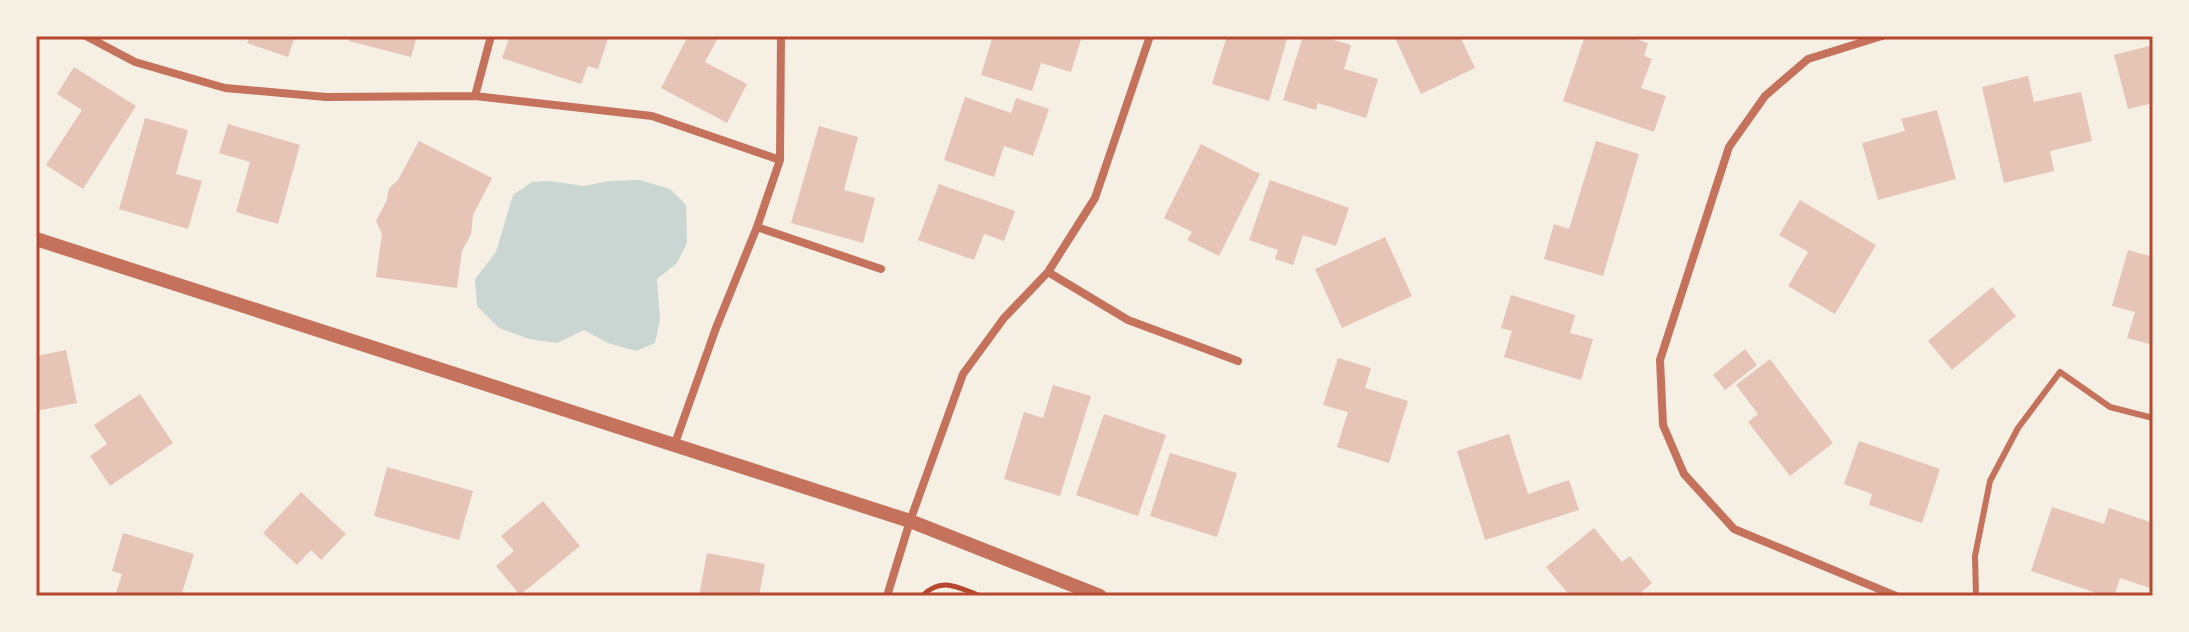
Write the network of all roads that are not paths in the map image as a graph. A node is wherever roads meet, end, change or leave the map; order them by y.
1 (86, 36) edge
2 (491, 36) edge
3 (781, 36) edge
4 (1150, 36) edge
5 (1882, 36) edge
6 (475, 96) junction
7 (780, 160) junction
8 (757, 227) junction
9 (36, 239) edge
10 (881, 269) dead end
11 (1048, 272) junction
12 (1238, 361) dead end
13 (2153, 418) edge
14 (674, 446) junction
15 (910, 521) junction
16 (887, 596) edge
17 (1100, 596) edge
18 (1896, 596) edge
19 (1976, 596) edge

1 - 6 street
2 - 6 street
3 - 7 street
4 - 11 street
5 - 18 street
6 - 7 street
7 - 8 street
8 - 10 street
8 - 14 street
9 - 14 street
11 - 12 street
11 - 15 street
13 - 19 lane
14 - 15 street
15 - 16 street
15 - 17 street

